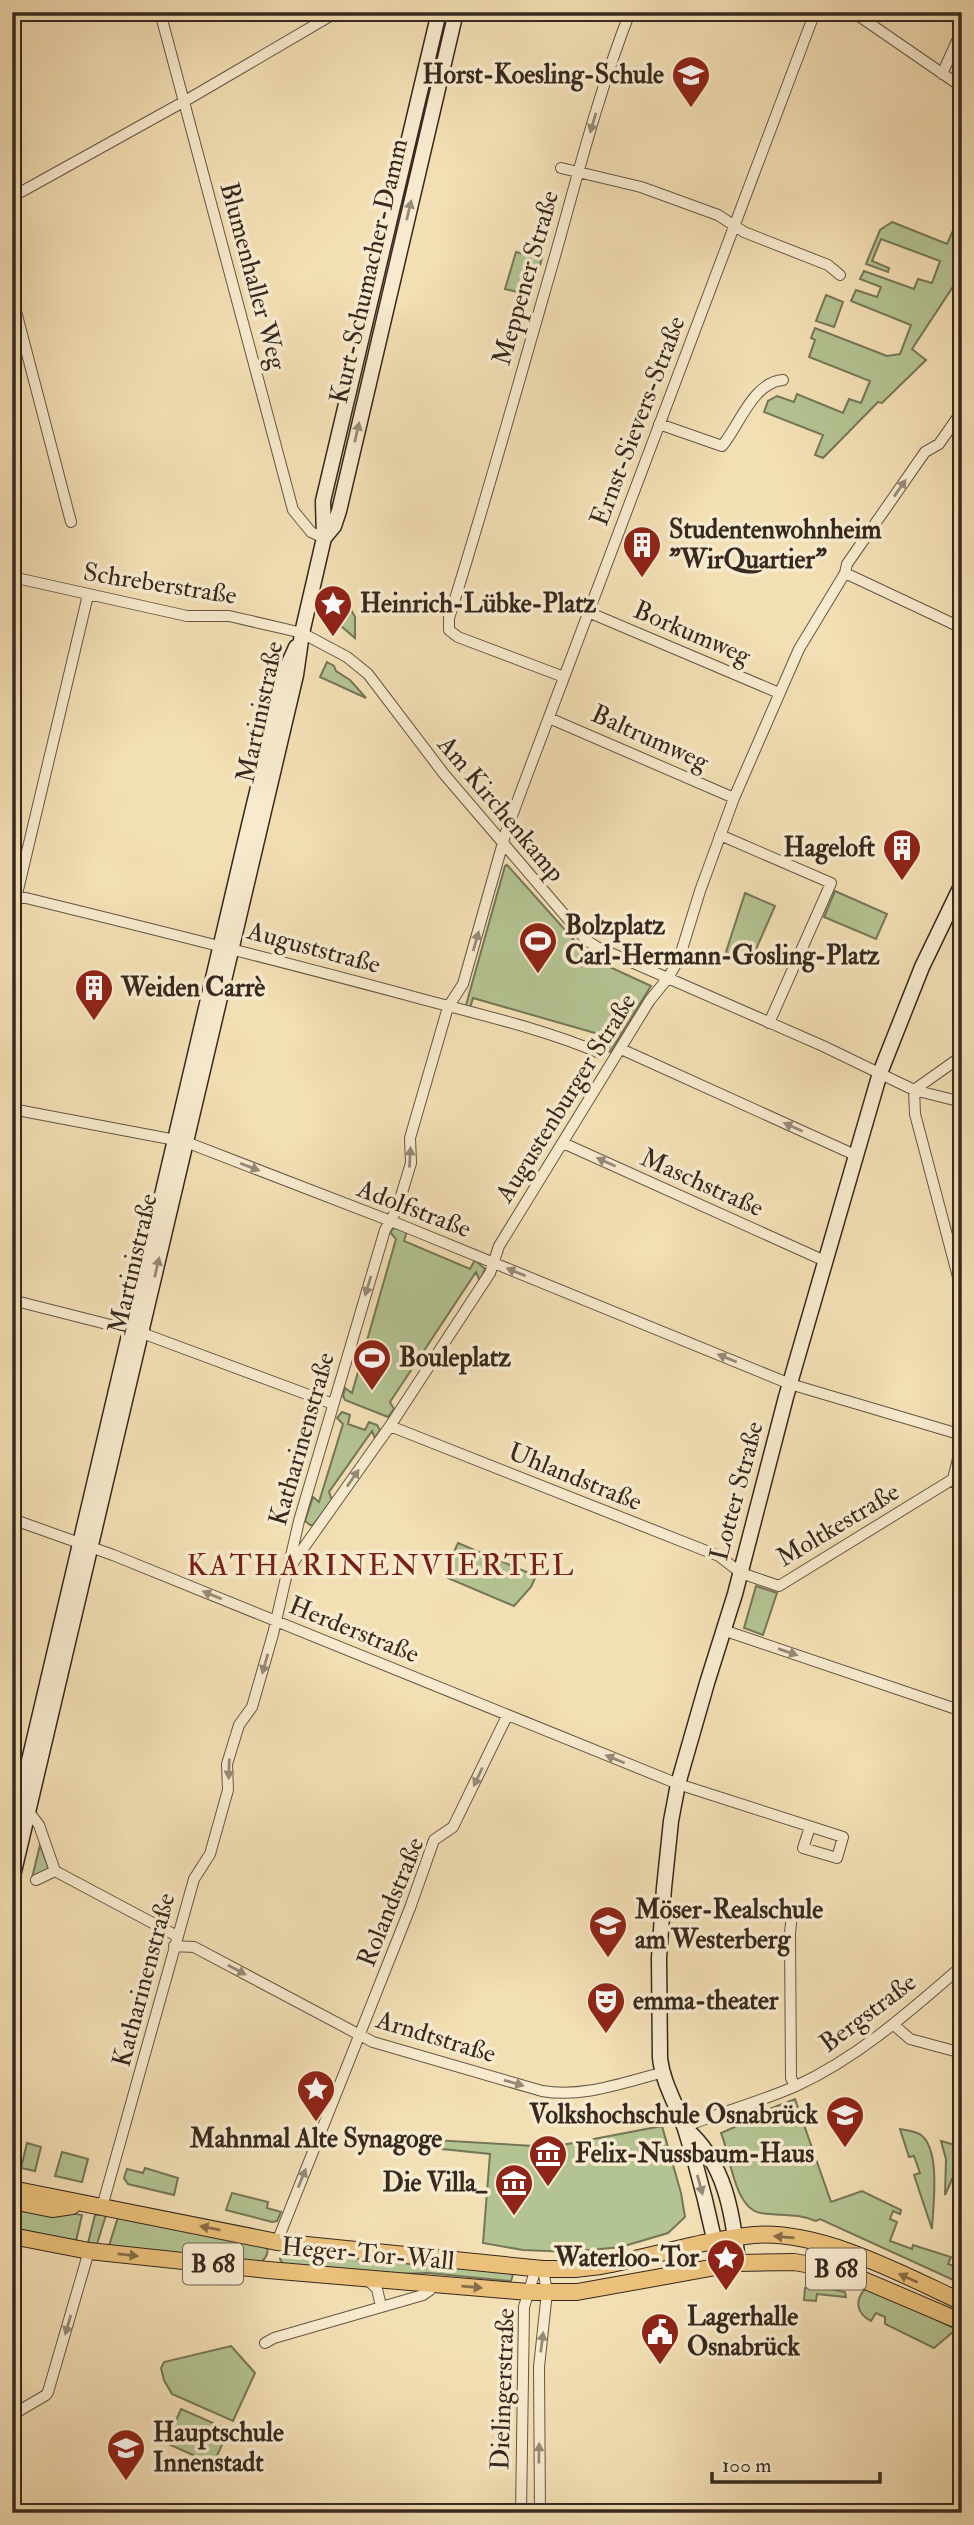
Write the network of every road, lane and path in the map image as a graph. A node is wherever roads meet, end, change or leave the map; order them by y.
1 (160, 12) edge
2 (337, 12) edge
3 (439, 12) edge
4 (456, 12) edge
5 (630, 12) edge
6 (815, 12) edge
7 (853, 12) edge
8 (962, 30) edge
9 (942, 74) junction
10 (962, 87) edge
11 (184, 101) junction
12 (561, 168) dead end
13 (578, 171) junction
14 (12, 197) edge
15 (735, 226) junction
16 (840, 275) dead end
17 (12, 296) edge
18 (783, 380) dead end
19 (962, 411) edge
20 (659, 424) junction
21 (71, 522) dead end
22 (324, 538) junction
23 (846, 569) junction
24 (12, 577) edge
25 (88, 595) junction
26 (588, 612) junction
27 (962, 628) edge
28 (302, 633) junction
29 (564, 677) junction
30 (779, 693) junction
31 (548, 718) junction
32 (734, 797) junction
33 (720, 835) junction
34 (503, 845) junction
35 (962, 884) edge
36 (14, 897) edge
37 (12, 915) edge
38 (226, 946) junction
39 (668, 978) junction
40 (448, 1007) junction
41 (769, 1023) junction
42 (621, 1049) junction
43 (600, 1053) dead end
44 (962, 1056) edge
45 (880, 1073) junction
46 (914, 1090) junction
47 (962, 1102) edge
48 (12, 1108) edge
49 (181, 1141) junction
50 (563, 1143) junction
51 (855, 1155) junction
52 (391, 1222) junction
53 (825, 1261) junction
54 (494, 1263) junction
55 (962, 1292) edge
56 (12, 1300) edge
57 (136, 1332) junction
58 (790, 1384) junction
59 (333, 1404) junction
60 (390, 1426) junction
61 (962, 1435) edge
62 (962, 1443) edge
63 (953, 1479) junction
64 (962, 1492) edge
65 (12, 1519) edge
66 (299, 1521) junction
67 (316, 1530) junction
68 (85, 1546) junction
69 (287, 1570) junction
70 (741, 1573) junction
71 (276, 1620) junction
72 (723, 1630) junction
73 (962, 1711) edge
74 (508, 1716) junction
75 (678, 1784) junction
76 (23, 1801) edge
77 (810, 1827) dead end
78 (12, 1833) edge
79 (55, 1871) junction
80 (12, 1880) edge
81 (36, 1880) dead end
82 (792, 1914) dead end
83 (176, 1941) junction
84 (962, 1966) edge
85 (894, 2025) junction
86 (359, 2035) junction
87 (962, 2053) edge
88 (661, 2073) junction
89 (795, 2087) junction
90 (684, 2127) junction
91 (12, 2189) edge
92 (12, 2201) edge
93 (95, 2206) junction
94 (12, 2236) edge
95 (736, 2238) junction
96 (277, 2242) junction
97 (715, 2242) junction
98 (89, 2251) junction
99 (738, 2263) junction
100 (719, 2266) junction
101 (540, 2269) junction
102 (365, 2278) junction
103 (433, 2284) junction
104 (528, 2292) junction
105 (547, 2292) junction
106 (962, 2302) edge
107 (381, 2306) junction
108 (962, 2322) edge
109 (265, 2343) dead end
110 (12, 2414) edge
111 (521, 2513) edge
112 (540, 2513) edge

1 - 11 street, Blumenhaller Weg
2 - 11 street
3 - 22 main road, Kurt-Schumacher-Damm
22 -> 4 main road, Kurt-Schumacher-Damm
5 -> 13 street, Meppener Straße
6 - 15 street, Ernst-Sievers-Straße
7 - 9 street
8 - 9 street
9 - 10 street
11 - 14 street
11 - 22 street, Blumenhaller Weg
12 - 13 street
13 - 15 street
13 - 29 street, Meppener Straße
15 - 16 street
15 - 20 street, Ernst-Sievers-Straße
17 - 21 street
18 - 20 street
23 -> 19 street, Augustenburger Straße
20 - 26 street, Ernst-Sievers-Straße
22 - 28 main road, Kurt-Schumacher-Damm
23 - 27 street
23 - 30 street, Augustenburger Straße
24 - 25 street, Schreberstraße
25 - 28 street, Schreberstraße
25 - 36 street
26 - 29 street, Ernst-Sievers-Straße
26 - 30 street, Borkumweg
28 - 34 street, Am Kirchenkamp
28 - 38 main road, Martinistraße
29 - 31 street, Ernst-Sievers-Straße
30 - 32 street, Augustenburger Straße
31 - 32 street, Baltrumweg
31 - 34 street, Ernst-Sievers-Straße
32 - 33 street, Augustenburger Straße
33 - 39 street, Augustenburger Straße
33 - 41 street
34 - 39 street, Am Kirchenkamp
40 -> 34 street, Katharinenstraße
35 - 45 main road, Lotter Straße
36 - 37 street
36 - 38 street, Auguststraße
38 - 40 street, Auguststraße
38 - 49 main road, Martinistraße
39 - 41 street, Am Kirchenkamp
39 - 42 street, Augustenburger Straße
40 - 43 street, Auguststraße
52 -> 40 street, Katharinenstraße
41 - 45 street, Am Kirchenkamp
42 - 50 street, Augustenburger Straße
51 -> 42 street
44 - 46 street
45 - 46 street, Am Kirchenkamp
45 - 51 main road, Lotter Straße
46 - 47 street, Am Kirchenkamp
46 - 55 street
48 - 49 street, Adolfstraße
49 -> 52 street, Adolfstraße
49 - 57 main road, Martinistraße
53 -> 50 street, Maschstraße
50 - 54 street, Augustenburger Straße
51 - 53 main road, Lotter Straße
52 - 54 street, Adolfstraße
52 -> 59 street, Katharinenstraße
53 - 58 main road, Lotter Straße
58 -> 54 street, Adolfstraße
54 - 60 street, Augustenburger Straße
56 - 57 street
57 - 59 street
57 - 68 main road, Martinistraße
58 - 61 street, Adolfstraße
58 - 70 main road, Lotter Straße
59 - 66 street, Katharinenstraße
67 -> 60 street, Augustenburger Straße
60 - 70 street, Uhlandstraße
62 - 63 street
63 - 64 street
63 - 70 street, Moltkestraße
65 - 68 street, Herderstraße
66 - 67 street
66 - 69 street, Katharinenstraße
67 - 69 street, Augustenburger Straße
71 -> 68 street, Herderstraße
68 - 76 main road, Martinistraße
69 - 71 street, Katharinenstraße
70 - 72 main road, Lotter Straße
71 - 74 street, Herderstraße
71 -> 83 street, Katharinenstraße
72 -> 73 street
72 - 75 main road, Lotter Straße
75 -> 74 street, Herderstraße
74 -> 86 street, Rolandstraße
75 - 77 street, Herderstraße
75 - 88 main road, Lotter Straße
76 - 78 main road, Martinistraße
76 - 79 street
76 - 80 main road, Martinistraße
79 - 81 street
79 - 83 street, Arndtstraße
82 - 89 street, Bergstraße
83 -> 86 street, Arndtstraße
83 - 93 street, Katharinenstraße
84 - 85 street, Bergstraße
85 - 87 street
85 - 89 street, Bergstraße
86 -> 88 street, Arndtstraße
96 -> 86 street, Rolandstraße
88 - 90 main road, Lotter Straße
89 - 90 street, Bergstraße
90 - 95 main road, Lotter Straße
90 -> 97 main road, Lotter Straße
91 - 93 main road, Heger-Tor-Wall / B 68
92 - 93 main road
96 -> 93 main road, Heger-Tor-Wall / B 68
94 - 98 main road, Heger-Tor-Wall / B 68
95 - 97 main road, B 68
95 - 99 main road, Lotter Straße
106 -> 95 main road, B 68
96 - 101 main road, Heger-Tor-Wall / B 68
97 - 100 main road, Lotter Straße
97 - 101 main road, Heger-Tor-Wall / B 68
98 -> 102 main road, Heger-Tor-Wall / B 68
98 -> 110 street
99 - 100 main road, B 68
99 - 108 main road, B 68
100 - 105 main road, Heger-Tor-Wall / B 68
101 - 104 street, Dielingerstraße
101 - 105 street, Dielingerstraße
102 - 103 main road, Heger-Tor-Wall / B 68
102 - 107 street
103 -> 104 main road, Heger-Tor-Wall / B 68
103 - 107 street
104 - 105 main road, Heger-Tor-Wall / B 68
104 - 111 street, Dielingerstraße
112 -> 105 street, Dielingerstraße
107 - 109 street

